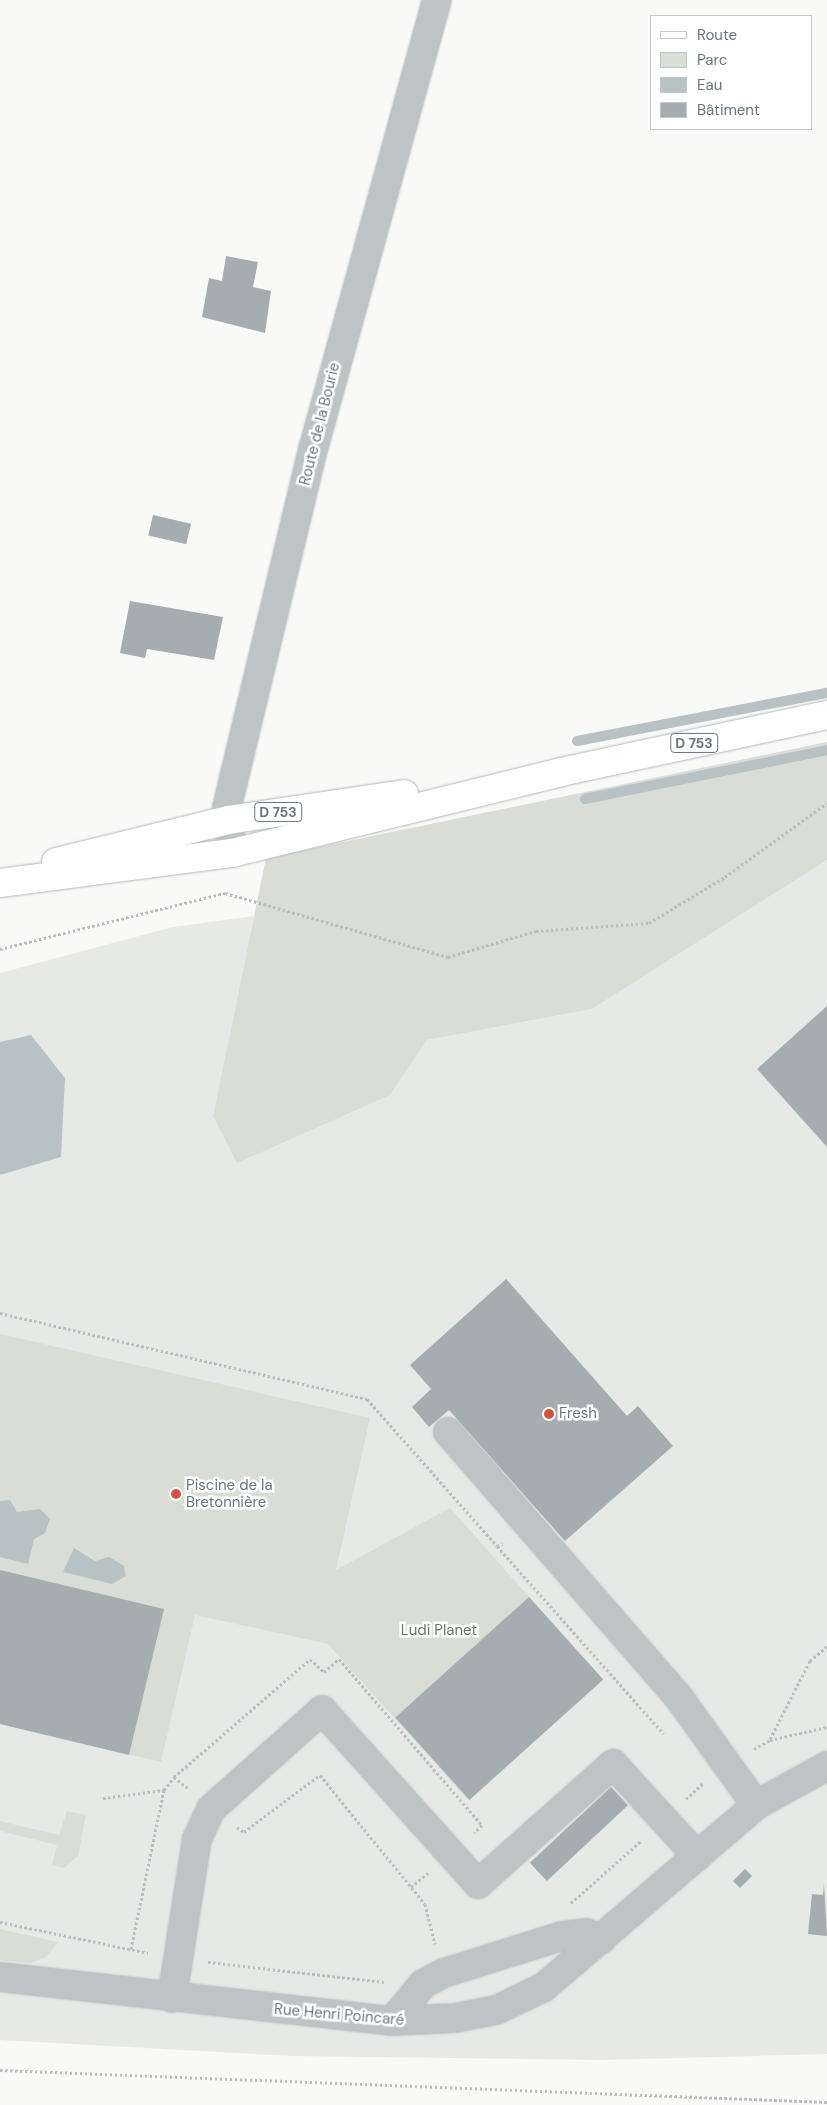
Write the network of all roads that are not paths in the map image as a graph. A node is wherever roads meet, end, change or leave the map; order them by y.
1 (437, 0) edge
2 (827, 715) edge
3 (561, 772) junction
4 (228, 820) junction
5 (232, 853) junction
6 (0, 879) edge
7 (0, 883) edge
8 (448, 1432) dead end
9 (827, 1766) edge
10 (756, 1805) junction
11 (698, 1856) junction
12 (602, 1939) junction
13 (0, 1977) edge
14 (172, 1998) junction
15 (392, 2022) junction

1 - 4 street, Route de la Bourie
2 - 3 main road, D 753
3 - 4 main road, D 753
3 - 5 main road, D 753
4 - 5 street, Route de la Bourie
4 - 6 main road, D 753
5 - 7 main road, D 753
8 - 10 street
9 - 10 street, Rue Henri Poincaré
10 - 11 street, Rue Henri Poincaré
11 - 12 street, Rue Henri Poincaré
11 - 14 street
12 - 15 street, Rue Henri Poincaré
12 - 15 street
13 - 14 street, Rue Henri Poincaré
14 - 15 street, Rue Henri Poincaré

